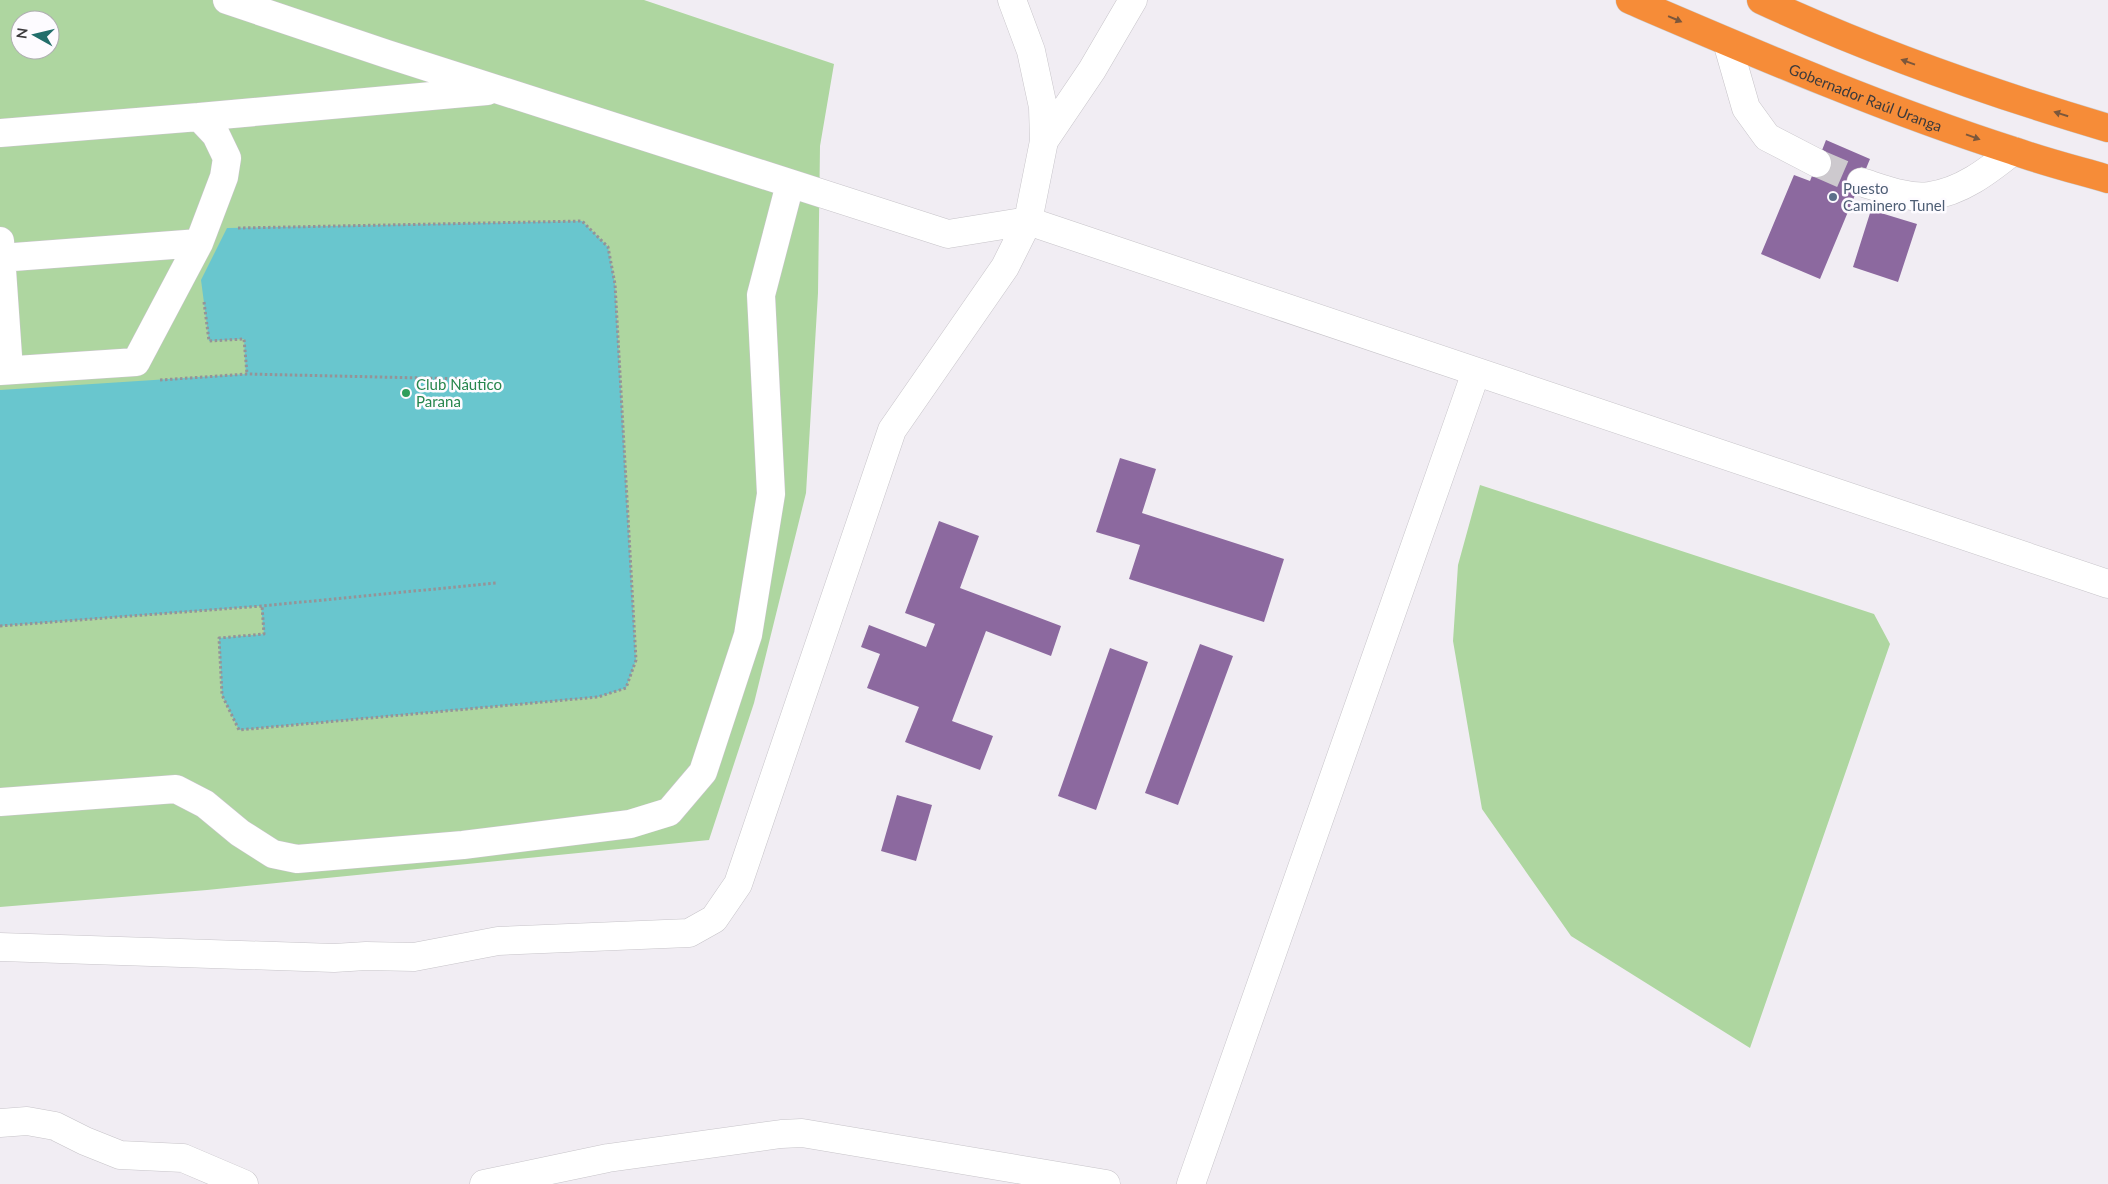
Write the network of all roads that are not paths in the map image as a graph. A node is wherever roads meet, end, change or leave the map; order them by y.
1 (227, 0) edge
2 (1012, 0) edge
3 (1134, 0) edge
4 (1630, 0) edge
5 (1761, 0) edge
6 (1727, 42) junction
7 (498, 90) junction
8 (199, 118) junction
9 (2108, 128) edge
10 (0, 133) edge
11 (1044, 141) junction
12 (2013, 151) junction
13 (1817, 164) tunnel mouth
14 (2108, 179) edge
15 (1861, 182) tunnel mouth
16 (790, 184) junction
17 (1028, 221) junction
18 (199, 243) junction
19 (0, 252) edge
20 (4, 371) edge
21 (1476, 372) junction
22 (2108, 584) edge
23 (0, 802) edge
24 (0, 947) edge
25 (0, 1123) edge
26 (244, 1184) edge
27 (484, 1184) edge
28 (1106, 1184) edge
29 (1191, 1184) edge

1 - 7 street
2 - 11 street
3 - 11 street
4 -> 6 highway, Gobernador Raúl Uranga
9 -> 5 highway
6 -> 12 highway, Gobernador Raúl Uranga
6 - 13 street
7 - 8 street
7 - 16 street
8 - 10 street
8 - 18 street
11 - 17 street
12 - 14 highway, Gobernador Raúl Uranga
12 - 15 street
16 - 17 street
16 - 23 street
17 - 21 street
17 - 24 street
18 - 19 street
18 - 20 street
19 - 20 street
21 - 22 street
21 - 29 street
25 - 26 street
27 - 28 street

